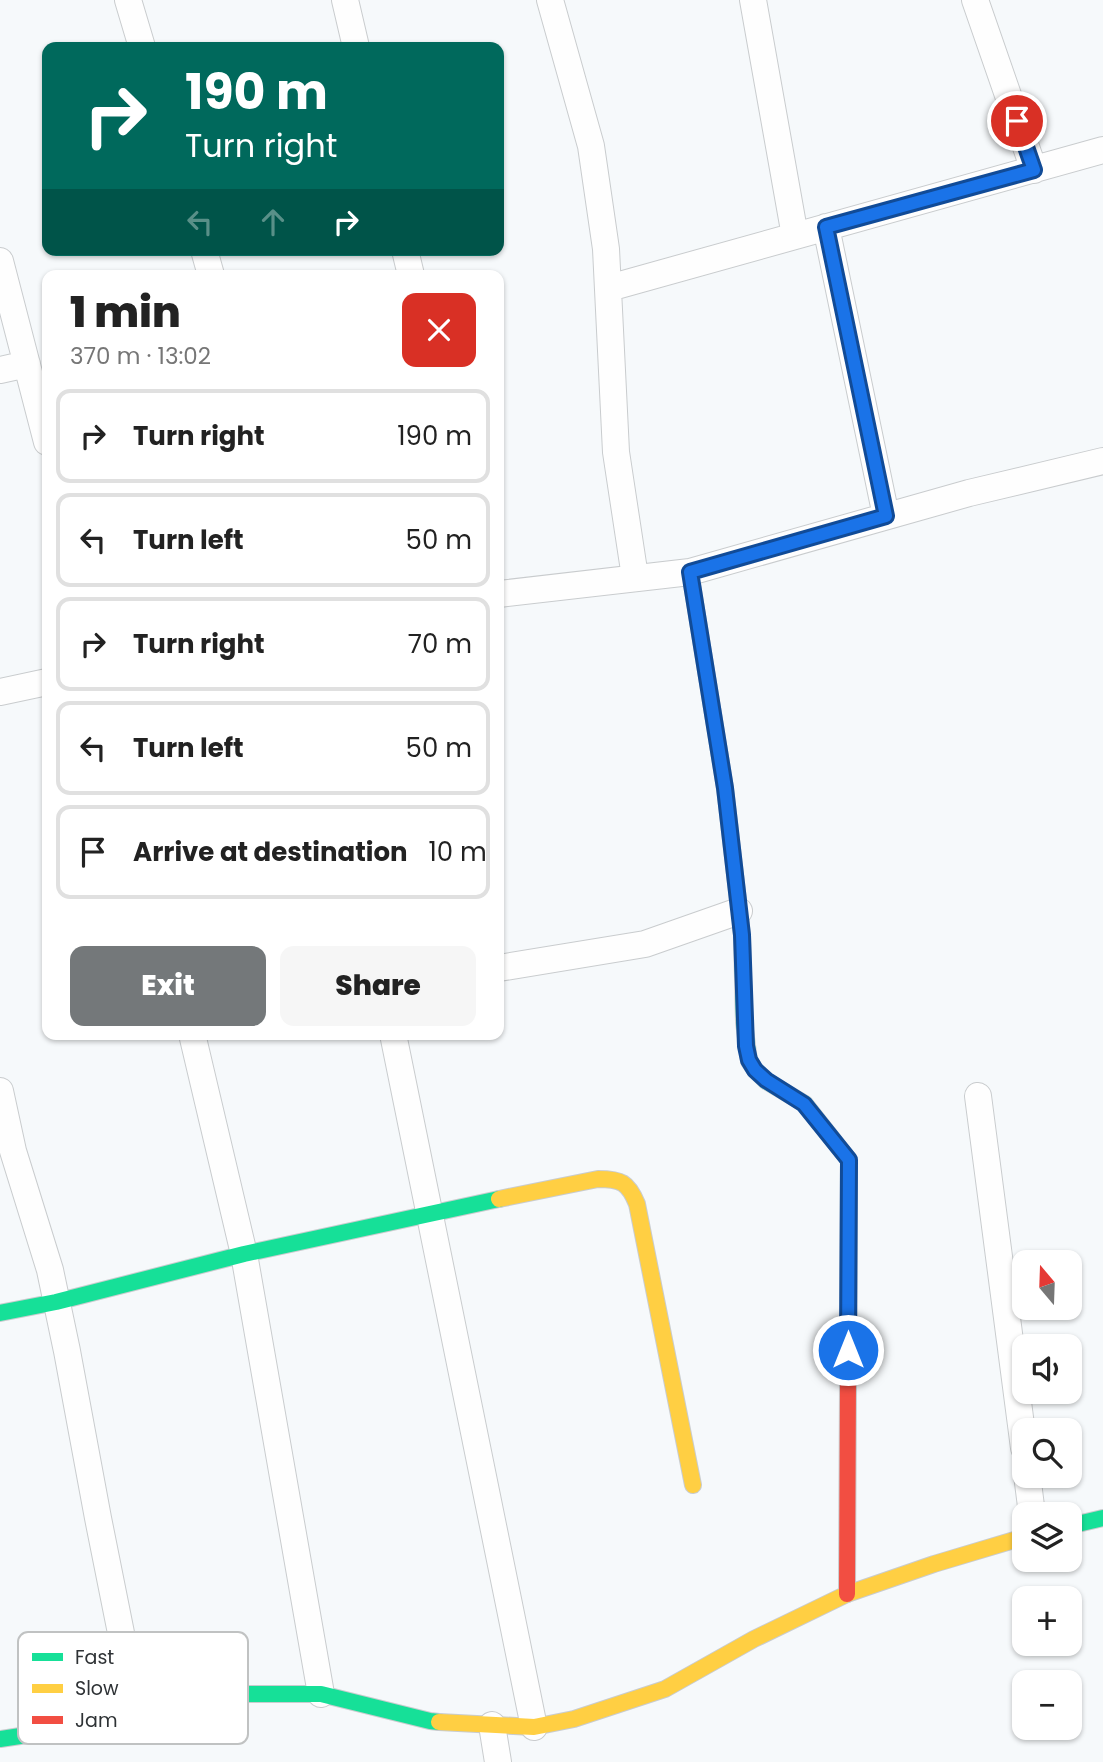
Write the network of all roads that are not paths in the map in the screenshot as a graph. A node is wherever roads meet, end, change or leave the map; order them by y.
1 (128, 0) edge
2 (345, 0) edge
3 (550, 0) edge
4 (753, 0) edge
5 (975, 0) edge
6 (141, 42) edge
7 (355, 42) edge
8 (1103, 150) edge
9 (1034, 170) junction
10 (826, 227) junction
11 (795, 236) junction
12 (0, 261) edge
13 (609, 288) junction
14 (27, 364) junction
15 (0, 370) edge
16 (42, 422) edge
17 (1103, 461) edge
18 (886, 516) junction
19 (690, 572) junction
20 (635, 578) junction
21 (504, 593) edge
22 (42, 683) edge
23 (0, 692) edge
24 (739, 911) junction
25 (504, 967) edge
26 (193, 1040) edge
27 (394, 1040) edge
28 (0, 1091) edge
29 (978, 1096) dead end
30 (429, 1213) junction
31 (244, 1254) junction
32 (56, 1301) junction
33 (0, 1313) edge
34 (1020, 1418) edge
35 (693, 1485) dead end
36 (1103, 1518) edge
37 (1082, 1522) edge
38 (1012, 1541) edge
39 (847, 1594) junction
40 (121, 1632) edge
41 (248, 1694) edge
42 (321, 1694) junction
43 (492, 1725) junction
44 (534, 1727) junction
45 (18, 1736) edge
46 (0, 1739) edge
47 (498, 1762) edge

1 - 6 street
2 - 7 street
3 - 13 street
4 - 11 street
5 - 9 street
8 - 9 street
9 - 10 street
10 - 11 street
10 - 18 street
11 - 13 street
12 - 14 street
13 - 20 street
14 - 15 street
14 - 16 street
17 - 18 street
18 - 19 street
19 - 20 street
19 - 24 street
20 - 21 street
22 - 23 street
24 - 25 street
24 - 39 street
26 - 31 street
27 - 30 street
28 - 32 street
29 - 34 street
30 - 31 street
30 - 35 street
30 - 44 street
31 - 32 street
31 - 42 street
32 - 33 street
32 - 40 street
36 - 37 street
38 - 39 street
39 - 44 street
41 - 42 street
42 - 43 street
43 - 44 street
43 - 47 street
45 - 46 street

